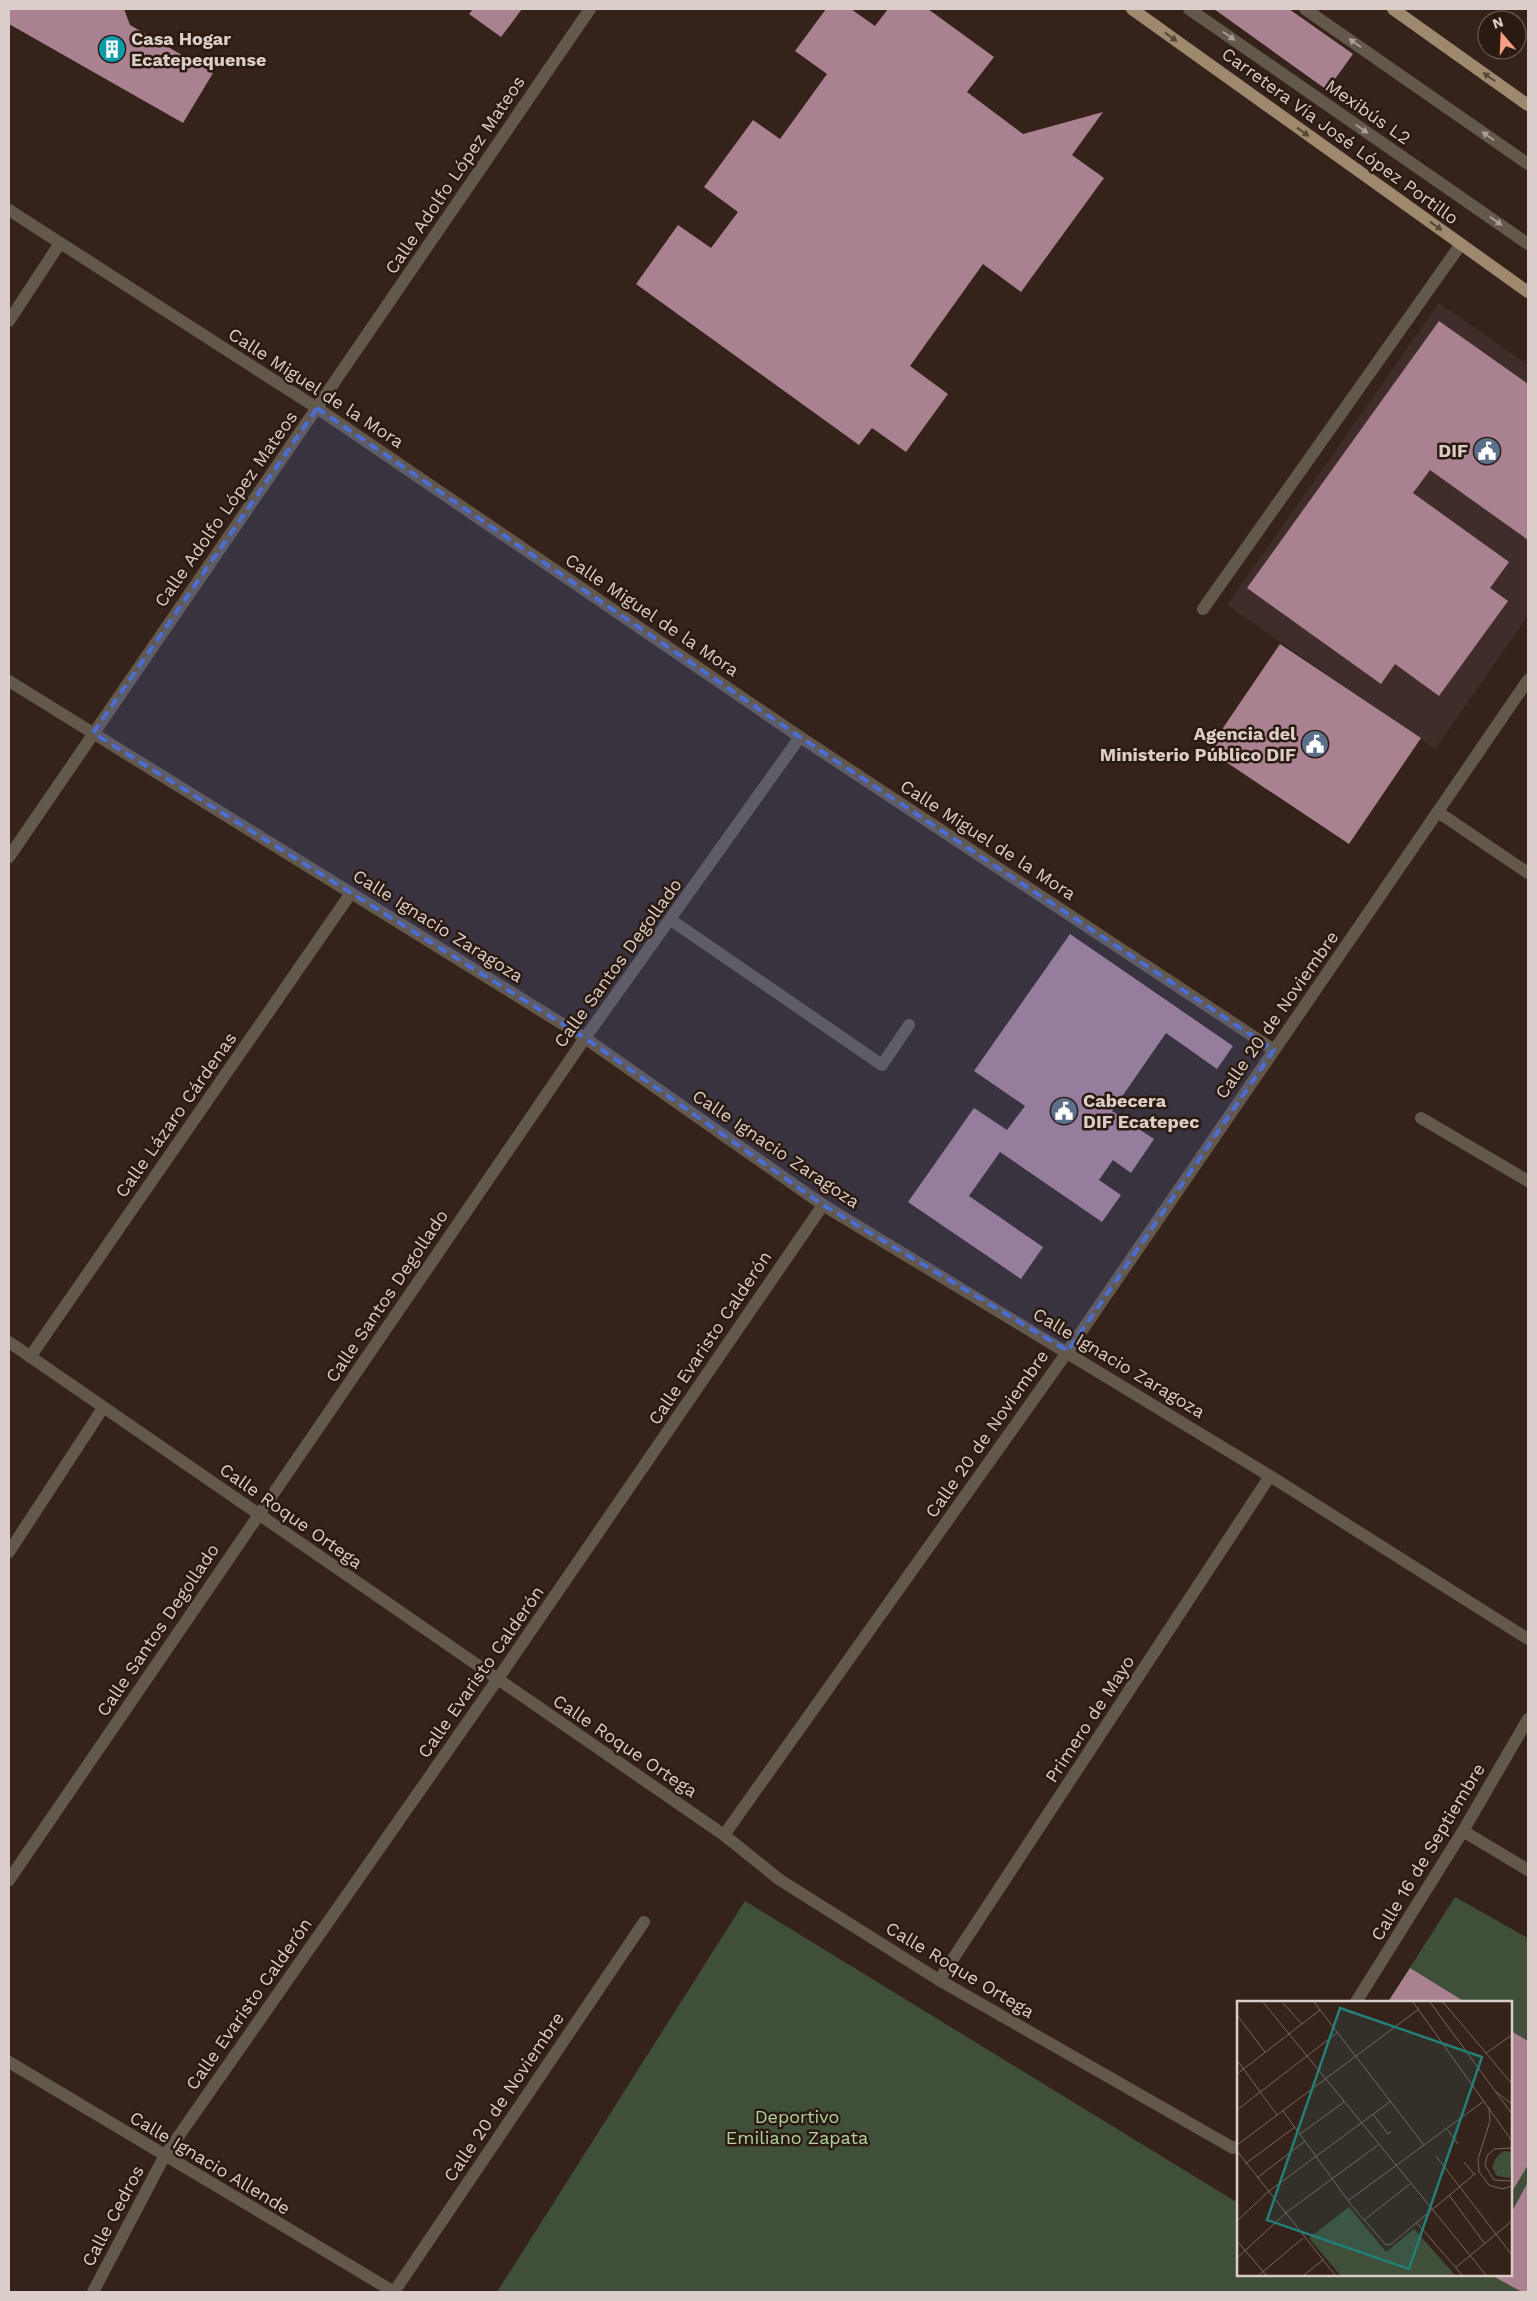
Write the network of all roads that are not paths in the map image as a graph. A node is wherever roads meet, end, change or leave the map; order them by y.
1 (590, 9) edge
2 (1132, 9) edge
3 (1189, 9) edge
4 (1305, 9) edge
5 (1393, 9) edge
6 (1528, 105) edge
7 (1528, 164) edge
8 (9, 210) edge
9 (60, 243) junction
10 (1461, 244) junction
11 (1528, 244) edge
12 (1528, 292) edge
13 (9, 321) edge
14 (317, 408) junction
15 (1203, 609) dead end
16 (1528, 680) edge
17 (9, 681) edge
18 (93, 733) junction
19 (800, 737) junction
20 (1438, 812) junction
21 (9, 856) edge
22 (1528, 874) edge
23 (352, 893) junction
24 (671, 920) junction
25 (909, 1025) dead end
26 (585, 1038) junction
27 (1274, 1050) junction
28 (1421, 1118) dead end
29 (1528, 1181) edge
30 (823, 1205) junction
31 (9, 1342) edge
32 (1068, 1352) junction
33 (30, 1357) junction
34 (103, 1408) junction
35 (1270, 1476) junction
36 (258, 1514) junction
37 (9, 1552) edge
38 (1528, 1639) edge
39 (497, 1680) junction
40 (1528, 1719) edge
41 (1463, 1831) junction
42 (724, 1835) junction
43 (1528, 1870) edge
44 (9, 1880) edge
45 (644, 1922) dead end
46 (939, 1980) junction
47 (1357, 2001) edge
48 (9, 2062) edge
49 (1237, 2146) edge
50 (164, 2157) junction
51 (93, 2292) edge
52 (394, 2292) edge

1 - 14 street, Calle Adolfo López Mateos
2 -> 10 main road, Carretera Vía José López Portillo
3 -> 11 street, Mexibús L2
7 -> 4 street
6 -> 5 main road
8 - 9 street, Calle Miguel de la Mora
9 - 13 street
9 - 14 street, Calle Miguel de la Mora
10 - 12 main road, Carretera Vía José López Portillo
10 - 15 street
14 - 18 street, Calle Adolfo López Mateos
14 - 19 street, Calle Miguel de la Mora
16 - 20 street, Calle 20 de Noviembre
17 - 18 street, Calle Ignacio Zaragoza
18 - 21 street, Calle Adolfo López Mateos
18 - 23 street, Calle Ignacio Zaragoza
19 - 24 street, Calle Santos Degollado
19 - 27 street, Calle Miguel de la Mora
20 - 22 street
20 - 27 street, Calle 20 de Noviembre
23 - 26 street, Calle Ignacio Zaragoza
23 - 33 street, Calle Lázaro Cárdenas
24 - 25 street
24 - 26 street, Calle Santos Degollado
26 - 30 street, Calle Ignacio Zaragoza
26 - 36 street, Calle Santos Degollado
27 - 32 street, Calle 20 de Noviembre
28 - 29 street
30 - 32 street, Calle Ignacio Zaragoza
30 - 39 street, Calle Evaristo Calderón
31 - 33 street, Calle Roque Ortega
32 - 35 street, Calle Ignacio Zaragoza
32 - 42 street, Calle 20 de Noviembre
33 - 34 street, Calle Roque Ortega
34 - 36 street, Calle Roque Ortega
34 - 37 street
35 - 38 street, Calle Ignacio Zaragoza
35 - 46 street, Primero de Mayo
36 - 39 street, Calle Roque Ortega
36 - 44 street, Calle Santos Degollado
39 - 42 street, Calle Roque Ortega
39 - 50 street, Calle Evaristo Calderón
40 - 41 street, Calle 16 de Septiembre
41 - 43 street
41 - 47 street, Calle 16 de Septiembre
42 - 46 street, Calle Roque Ortega
45 - 52 street, Calle 20 de Noviembre
46 - 49 street, Calle Roque Ortega
48 - 50 street, Calle Ignacio Allende
50 - 51 street, Calle Cedros
50 - 52 street, Calle Ignacio Allende

